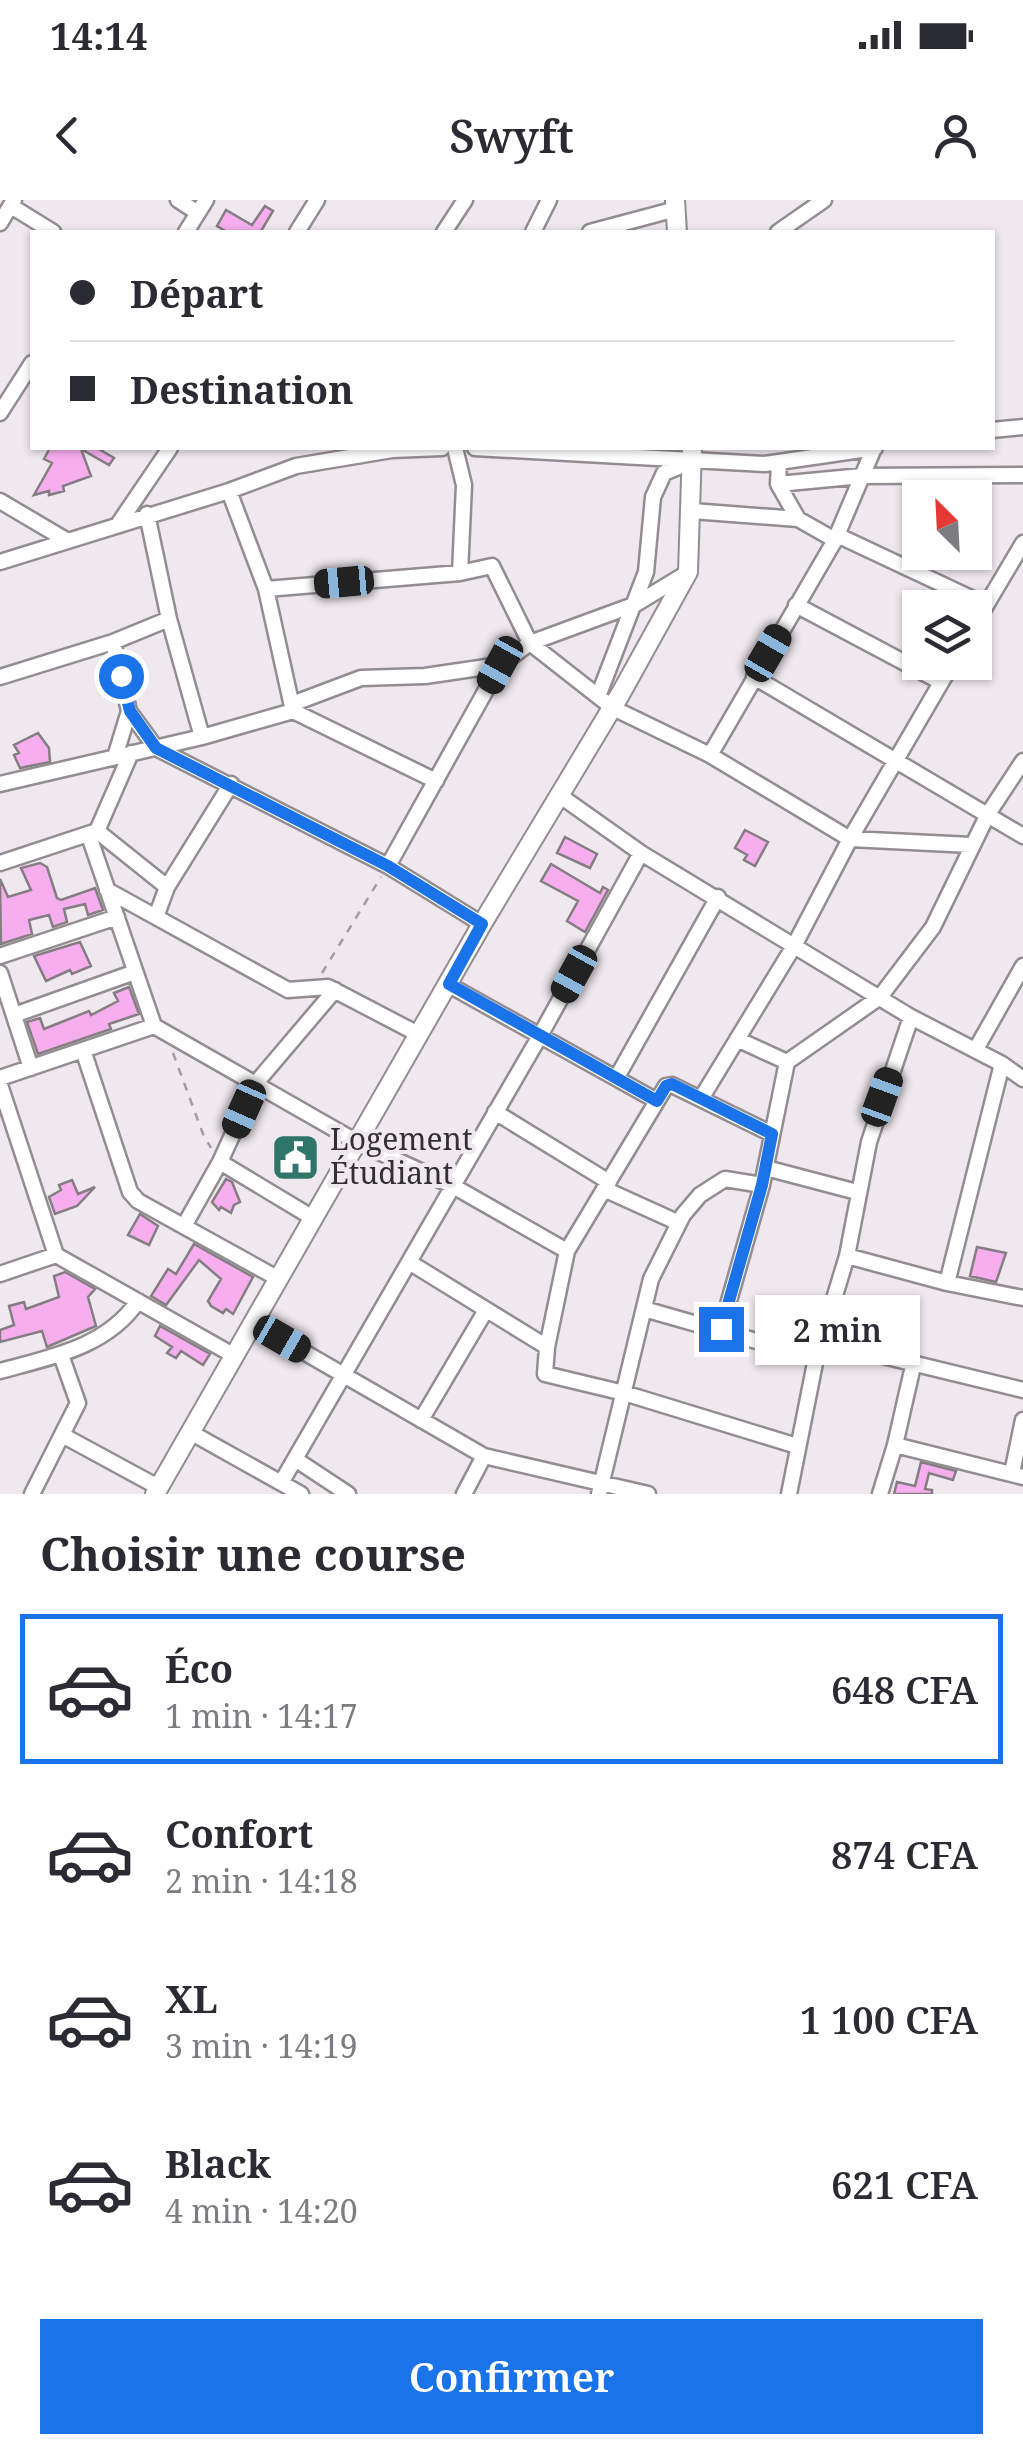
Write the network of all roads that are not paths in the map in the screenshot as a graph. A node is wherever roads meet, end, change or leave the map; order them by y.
1 (178, 200) edge
2 (317, 200) edge
3 (465, 200) edge
4 (549, 200) edge
5 (824, 200) edge
6 (13, 203) edge
7 (676, 205) edge
8 (202, 206) edge
9 (0, 223) edge
10 (50, 230) edge
11 (187, 230) edge
12 (298, 230) edge
13 (445, 230) edge
14 (534, 230) edge
15 (596, 230) edge
16 (678, 230) edge
17 (781, 230) edge
18 (30, 367) edge
19 (0, 413) edge
20 (1023, 427) edge
21 (995, 430) edge
22 (169, 450) edge
23 (306, 450) edge
24 (392, 450) edge
25 (454, 450) edge
26 (543, 450) edge
27 (862, 450) edge
28 (874, 450) edge
29 (692, 454) edge
30 (779, 463) junction
31 (296, 466) junction
32 (1023, 475) edge
33 (862, 476) junction
34 (778, 484) junction
35 (228, 490) junction
36 (0, 501) edge
37 (692, 511) junction
38 (148, 514) junction
39 (798, 519) junction
40 (119, 523) junction
41 (836, 538) junction
42 (66, 540) junction
43 (1023, 544) edge
44 (0, 562) edge
45 (688, 572) junction
46 (460, 573) junction
47 (266, 589) junction
48 (954, 590) edge
49 (992, 594) edge
50 (636, 604) junction
51 (796, 605) junction
52 (170, 619) junction
53 (113, 642) junction
54 (530, 643) junction
55 (500, 665) junction
56 (0, 677) edge
57 (754, 678) junction
58 (942, 682) joint
59 (606, 701) junction
60 (293, 708) junction
61 (130, 711) junction
62 (202, 737) junction
63 (156, 748) junction
64 (131, 753) junction
65 (710, 755) junction
66 (116, 757) junction
67 (1023, 761) edge
68 (897, 762) junction
69 (436, 781) junction
70 (0, 784) edge
71 (231, 784) junction
72 (559, 795) junction
73 (988, 814) junction
74 (93, 834) junction
75 (1023, 836) edge
76 (850, 839) junction
77 (970, 845) junction
78 (640, 854) junction
79 (0, 864) edge
80 (388, 866) junction
81 (167, 888) junction
82 (107, 890) junction
83 (718, 897) junction
84 (156, 916) junction
85 (117, 918) junction
86 (482, 924) junction
87 (794, 946) junction
88 (0, 956) edge
89 (1023, 966) edge
90 (136, 972) junction
91 (0, 973) edge
92 (449, 984) junction
93 (335, 990) junction
94 (880, 997) junction
95 (14, 1016) junction
96 (911, 1017) junction
97 (159, 1028) junction
98 (420, 1034) junction
99 (541, 1034) junction
100 (738, 1039) junction
101 (83, 1050) junction
102 (976, 1050) junction
103 (786, 1062) junction
104 (1002, 1064) junction
105 (31, 1068) junction
106 (617, 1078) junction
107 (1023, 1078) edge
108 (0, 1081) edge
109 (256, 1083) junction
110 (702, 1097) junction
111 (657, 1101) junction
112 (496, 1112) junction
113 (772, 1134) junction
114 (357, 1142) junction
115 (220, 1162) junction
116 (766, 1168) junction
117 (606, 1185) junction
118 (762, 1185) junction
119 (453, 1186) junction
120 (857, 1192) junction
121 (313, 1218) junction
122 (679, 1223) junction
123 (184, 1226) junction
124 (567, 1252) junction
125 (56, 1255) junction
126 (846, 1256) junction
127 (409, 1262) junction
128 (0, 1274) edge
129 (277, 1278) junction
130 (947, 1283) junction
131 (1023, 1298) edge
132 (138, 1301) junction
133 (644, 1309) junction
134 (486, 1310) junction
135 (252, 1322) junction
136 (721, 1329) junction
137 (821, 1341) junction
138 (547, 1347) junction
139 (61, 1354) junction
140 (233, 1355) junction
141 (816, 1358) junction
142 (913, 1366) junction
143 (0, 1371) edge
144 (344, 1375) junction
145 (1023, 1390) edge
146 (624, 1393) junction
147 (421, 1420) junction
148 (1023, 1420) edge
149 (190, 1432) junction
150 (64, 1436) junction
151 (797, 1446) junction
152 (895, 1446) junction
153 (484, 1456) junction
154 (295, 1459) junction
155 (1017, 1475) edge
156 (281, 1483) junction
157 (600, 1489) edge
158 (156, 1491) edge
159 (32, 1494) edge
160 (301, 1494) edge
161 (348, 1494) edge
162 (464, 1494) edge
163 (648, 1494) edge
164 (788, 1494) edge
165 (880, 1494) edge

1 - 8 street
2 - 12 street
3 - 13 street
4 - 14 street
5 - 17 street
6 - 9 street
6 - 10 street
7 - 15 street
7 - 16 main road
8 - 11 street
18 - 19 street
20 - 21 street
22 - 40 street
23 - 31 street
24 - 31 street
25 - 46 street
26 - 29 street
27 - 30 street
28 - 33 street
29 - 30 street
29 - 37 main road
29 - 50 street
30 - 34 street
31 - 35 street
32 - 33 street
33 - 34 street
33 - 41 street
34 - 39 street
35 - 38 street
35 - 47 street
36 - 42 street
37 - 39 street
37 - 45 main road
38 - 40 street
38 - 52 street
39 - 41 street
40 - 42 street
41 - 48 street
41 - 51 street
42 - 44 street
43 - 49 street
45 - 50 street
45 - 59 main road
46 - 47 street
46 - 54 street
47 - 60 street
50 - 54 street
50 - 59 street
51 - 57 street
51 - 58 street
52 - 53 street
52 - 62 street
53 - 56 street
53 - 61 street
54 - 55 street
54 - 59 street
55 - 60 street
55 - 69 street
57 - 65 street
57 - 68 street
58 - 68 street
59 - 65 street
59 - 72 main road
60 - 62 street
60 - 69 street
61 - 63 street
61 - 66 street
62 - 63 street
63 - 64 street
63 - 71 street
64 - 66 street
64 - 74 street
65 - 76 street
66 - 70 street
67 - 73 street
68 - 73 street
68 - 76 street
69 - 80 street
71 - 80 street
71 - 81 street
72 - 78 street
72 - 86 main road
73 - 75 street
73 - 77 street
74 - 79 street
74 - 81 street
74 - 82 street
76 - 77 street
76 - 87 street
77 - 94 street
78 - 83 street
78 - 99 street
80 - 86 street
81 - 84 street
82 - 84 street
82 - 85 street
83 - 87 street
83 - 106 street
84 - 93 street
85 - 88 street
85 - 90 street
86 - 92 main road
87 - 94 street
87 - 100 street
89 - 102 street
90 - 95 street
90 - 97 street
91 - 95 street
92 - 98 main road
92 - 99 street
93 - 98 street
93 - 109 street
94 - 96 street
94 - 103 street
95 - 105 street
96 - 102 street
96 - 120 street
97 - 101 street
97 - 109 street
98 - 114 main road
99 - 106 street
99 - 112 street
100 - 103 street
100 - 110 street
101 - 105 street
101 - 123 street
102 - 104 street
103 - 113 street
104 - 107 street
104 - 130 street
105 - 108 street
106 - 111 street
108 - 125 street
109 - 114 street
109 - 115 street
110 - 111 street
110 - 113 street
111 - 117 street
112 - 117 street
112 - 119 street
113 - 116 street
114 - 119 street
114 - 121 main road
115 - 121 street
115 - 123 street
116 - 118 street
116 - 120 street
117 - 122 street
117 - 124 street
118 - 122 street
118 - 136 street
119 - 124 street
119 - 127 street
120 - 126 street
121 - 129 main road
122 - 133 street
123 - 129 street
124 - 138 street
125 - 128 street
125 - 132 street
126 - 130 street
126 - 137 street
127 - 134 street
127 - 144 street
129 - 135 main road
130 - 131 street
132 - 139 street
132 - 140 street
133 - 136 street
133 - 146 street
134 - 138 street
134 - 147 street
135 - 140 main road
135 - 144 street
136 - 141 street
137 - 141 street
137 - 142 street
138 - 146 street
139 - 143 street
139 - 150 street
140 - 149 main road
141 - 151 street
142 - 145 street
142 - 152 street
144 - 147 street
144 - 154 street
146 - 151 street
146 - 157 street
147 - 153 street
148 - 155 street
149 - 156 street
149 - 158 main road
150 - 158 street
150 - 159 street
151 - 164 street
152 - 155 street
152 - 165 street
153 - 157 street
153 - 162 street
154 - 156 street
154 - 161 street
156 - 160 street
157 - 163 street

